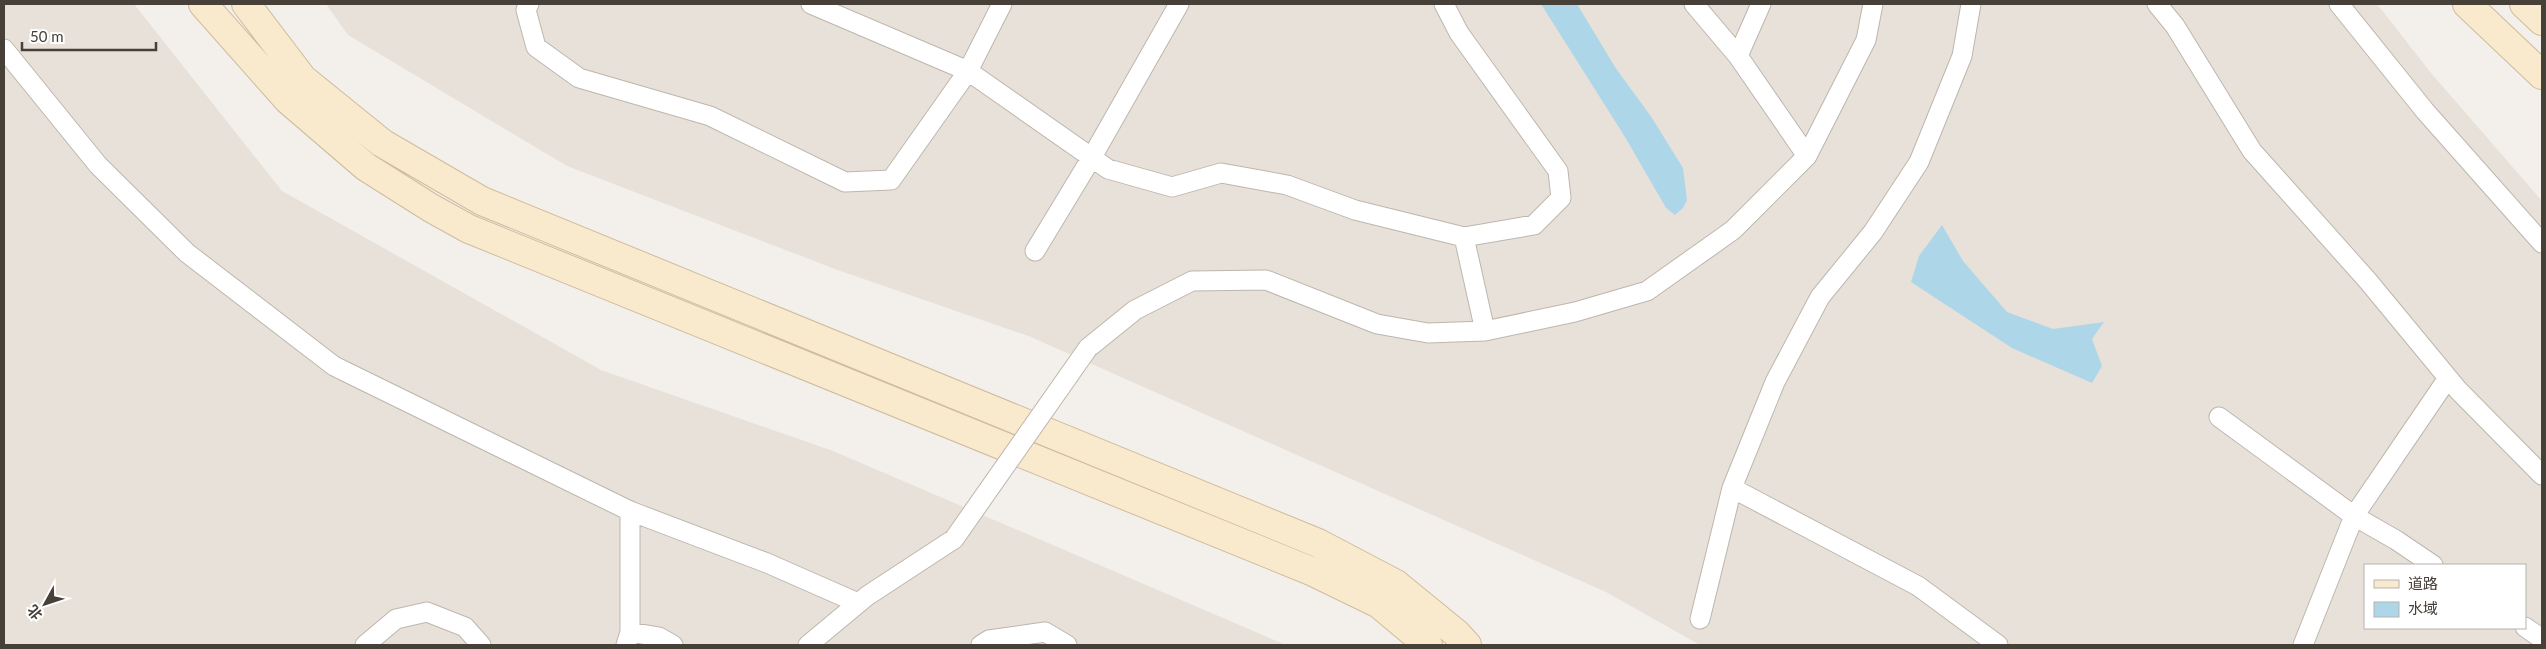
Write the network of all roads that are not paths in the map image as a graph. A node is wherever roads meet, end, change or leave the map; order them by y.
1 (203, 4) edge
2 (246, 4) edge
3 (529, 4) edge
4 (811, 4) edge
5 (1002, 4) edge
6 (1180, 4) edge
7 (1444, 4) edge
8 (1694, 4) edge
9 (1761, 4) edge
10 (1873, 4) edge
11 (1971, 4) edge
12 (2157, 4) edge
13 (2339, 4) edge
14 (2467, 4) edge
15 (2524, 4) edge
16 (2542, 21) edge
17 (4, 49) edge
18 (1738, 56) junction
19 (968, 71) junction
20 (2542, 76) edge
21 (1807, 156) junction
22 (1092, 158) junction
23 (1464, 237) junction
24 (2542, 243) edge
25 (1035, 251) dead end
26 (1485, 331) junction
27 (2448, 378) junction
28 (2219, 417) dead end
29 (2542, 475) edge
30 (1732, 488) junction
31 (630, 511) junction
32 (2354, 516) junction
33 (2431, 564) edge
34 (858, 603) junction
35 (1700, 619) dead end
36 (2526, 628) edge
37 (628, 639) edge
38 (2542, 639) edge
39 (365, 645) edge
40 (481, 645) edge
41 (673, 645) edge
42 (808, 645) edge
43 (981, 645) edge
44 (1067, 645) edge
45 (1428, 645) edge
46 (1467, 645) edge
47 (1998, 645) edge
48 (2303, 645) edge

1 - 45 street
2 - 46 street
3 - 19 street
4 - 19 street
5 - 19 street
6 - 22 street
7 - 23 street
8 - 18 street
9 - 18 street
10 - 21 street
11 - 30 street
12 - 27 street
13 - 24 street
14 - 20 street
15 - 16 street
17 - 31 street
18 - 21 street
19 - 22 street
21 - 26 street
22 - 23 street
22 - 25 street
23 - 26 street
26 - 34 street, bridge
27 - 29 street
27 - 32 street
28 - 32 street
30 - 35 street
30 - 47 street
31 - 34 street
31 - 37 street
32 - 33 street
32 - 48 street
34 - 42 street
36 - 38 street
37 - 41 street
39 - 40 street
43 - 44 street

